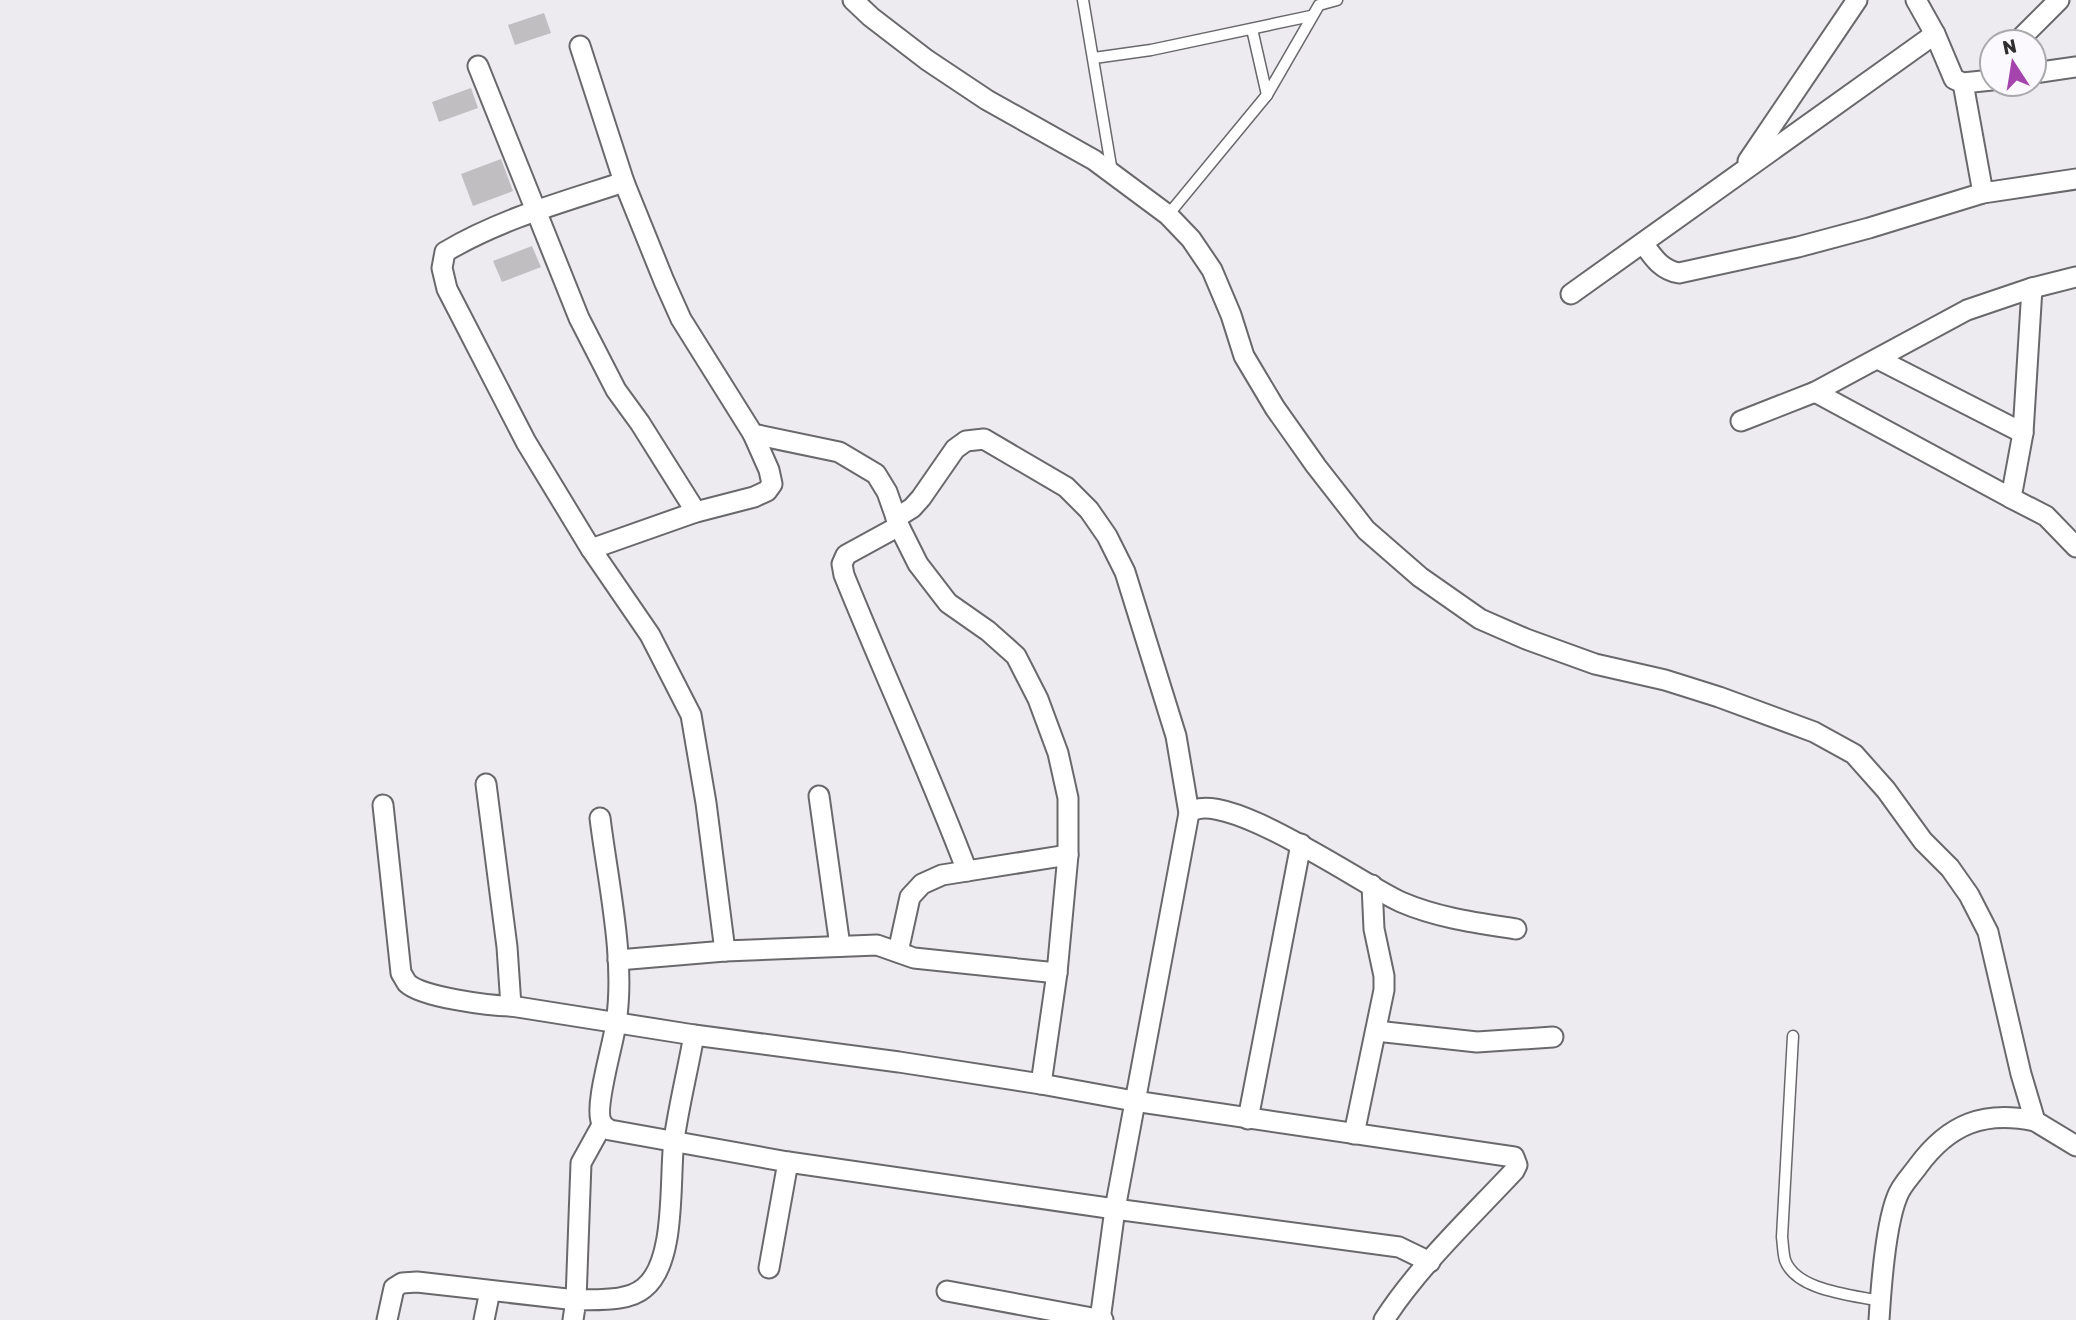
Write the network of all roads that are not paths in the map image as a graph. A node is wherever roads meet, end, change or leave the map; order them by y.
1 (853, 0) edge
2 (1083, 0) edge
3 (1337, 0) edge
4 (1857, 0) edge
5 (1916, 0) edge
6 (2059, 0) edge
7 (1311, 16) junction
8 (2031, 28) edge
9 (1251, 29) junction
10 (1935, 34) junction
11 (580, 46) dead end
12 (1094, 58) junction
13 (478, 66) dead end
14 (2076, 67) edge
15 (2048, 72) edge
16 (1978, 81) edge
17 (1963, 83) junction
18 (1266, 95) junction
19 (1112, 173) junction
20 (1740, 174) junction
21 (2076, 179) edge
22 (624, 182) junction
23 (1983, 193) junction
24 (534, 211) junction
25 (1168, 215) junction
26 (1643, 243) junction
27 (2076, 277) edge
28 (2032, 288) junction
29 (1571, 293) dead end
30 (1878, 359) junction
31 (1815, 392) junction
32 (1741, 421) dead end
33 (753, 433) junction
34 (2023, 433) junction
35 (2011, 498) junction
36 (695, 512) junction
37 (897, 522) junction
38 (2076, 547) edge
39 (591, 549) junction
40 (486, 784) dead end
41 (819, 796) dead end
42 (383, 805) dead end
43 (1189, 813) junction
44 (600, 818) dead end
45 (1301, 844) junction
46 (1068, 856) junction
47 (967, 871) junction
48 (1372, 885) junction
49 (1517, 929) dead end
50 (840, 946) junction
51 (725, 951) junction
52 (898, 952) junction
53 (618, 960) junction
54 (1057, 973) junction
55 (510, 1006) junction
56 (616, 1023) junction
57 (1376, 1031) junction
58 (694, 1035) junction
59 (1793, 1036) dead end
60 (1553, 1037) dead end
61 (1041, 1084) junction
62 (1134, 1101) junction
63 (1248, 1119) junction
64 (2035, 1121) junction
65 (602, 1125) junction
66 (1354, 1134) junction
67 (674, 1141) junction
68 (2076, 1146) edge
69 (788, 1162) junction
70 (1115, 1209) junction
71 (1430, 1262) junction
72 (769, 1268) dead end
73 (490, 1291) junction
74 (947, 1291) dead end
75 (575, 1310) edge
76 (1880, 1311) edge
77 (387, 1320) edge
78 (484, 1320) edge
79 (1101, 1320) edge
80 (1384, 1320) edge

1 - 19 street
2 - 12 lane
3 - 7 lane
4 - 20 street
5 - 10 street
6 - 8 street
7 - 9 lane
7 - 18 lane
9 - 12 lane
9 - 18 lane
10 - 17 street
10 - 20 street
11 - 22 street
12 - 19 lane
13 - 24 street
14 - 15 street
16 - 17 street
17 - 23 street
18 - 25 lane
19 - 25 street
20 - 26 street
21 - 23 street
22 - 24 street
22 - 33 street
23 - 26 street
24 - 36 street
24 - 39 street
25 - 64 street
26 - 29 street
27 - 28 street
28 - 30 street
28 - 34 street
30 - 31 street
30 - 34 street
31 - 32 street
31 - 35 street
33 - 36 street
33 - 37 street
34 - 35 street
35 - 38 street
36 - 39 street
37 - 43 street
37 - 46 street
37 - 47 street
39 - 51 street
40 - 55 street
41 - 50 street
42 - 55 street
43 - 45 street
43 - 62 street
44 - 53 street
45 - 48 street
45 - 63 street
46 - 47 street
46 - 54 street
47 - 52 street
48 - 49 street
48 - 57 street
50 - 51 street
50 - 52 street
51 - 53 street
52 - 54 street
53 - 56 street
54 - 61 street
55 - 56 street
56 - 58 street
56 - 65 street
57 - 60 street
57 - 66 street
58 - 61 street
58 - 67 street
59 - 76 lane
61 - 62 street
62 - 63 street
62 - 70 street
63 - 66 street
64 - 68 street
64 - 76 street
65 - 67 street
65 - 75 street
66 - 71 street
67 - 69 street
67 - 75 street
69 - 70 street
69 - 72 street
70 - 71 street
70 - 79 street
71 - 80 street
73 - 75 street
73 - 77 street
73 - 78 street
74 - 79 street

